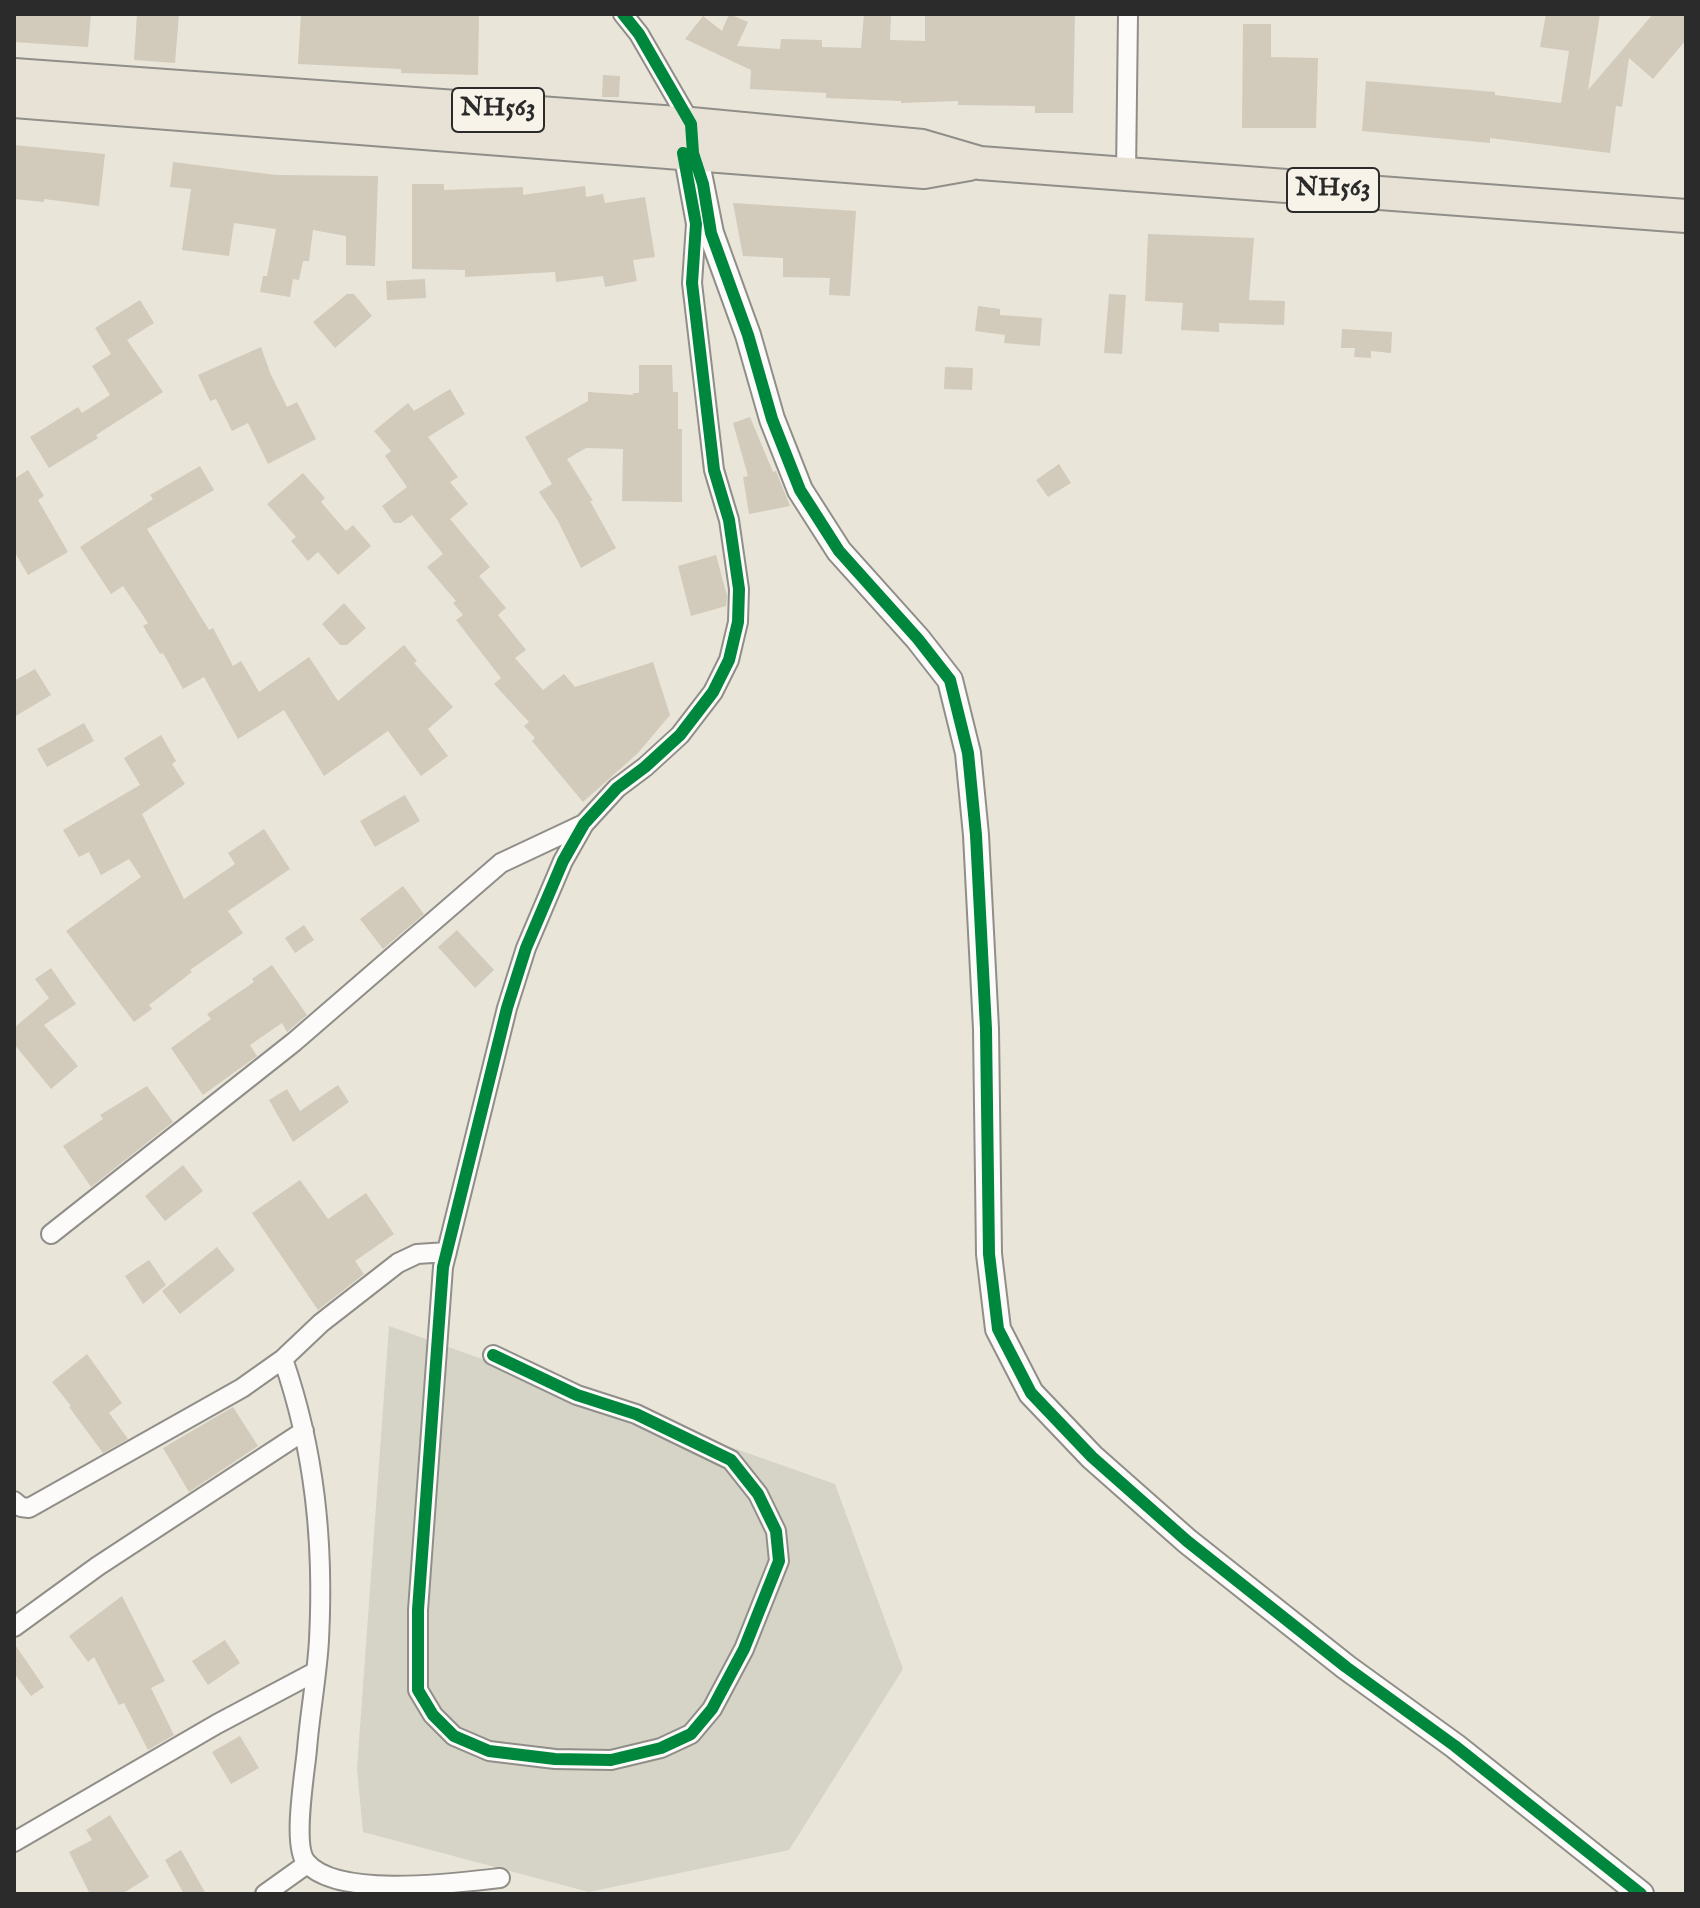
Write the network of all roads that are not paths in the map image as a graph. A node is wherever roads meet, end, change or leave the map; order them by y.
1 (623, 14) edge
2 (1128, 14) edge
3 (14, 75) edge
4 (14, 101) edge
5 (689, 143) junction
6 (1126, 174) junction
7 (1686, 216) edge
8 (584, 824) junction
9 (51, 1234) dead end
10 (447, 1252) junction
11 (493, 1355) dead end
12 (283, 1359) junction
13 (304, 1431) junction
14 (14, 1501) edge
15 (14, 1627) edge
16 (315, 1672) junction
17 (14, 1842) edge
18 (307, 1864) junction
19 (500, 1878) dead end
20 (341, 1888) edge
21 (265, 1894) edge
22 (1641, 1894) edge

1 - 5 street
2 - 6 street
3 - 5 highway, NH563
4 - 5 highway, NH563
5 - 6 highway, NH563
5 - 8 street
5 - 22 street
6 - 7 highway, NH563
8 - 9 street
8 - 10 street
10 - 11 street
10 - 12 street
12 - 13 street
12 - 14 street
13 - 15 street
13 - 16 street
16 - 17 street
16 - 18 street
18 - 20 street
18 - 21 street
19 - 20 street

